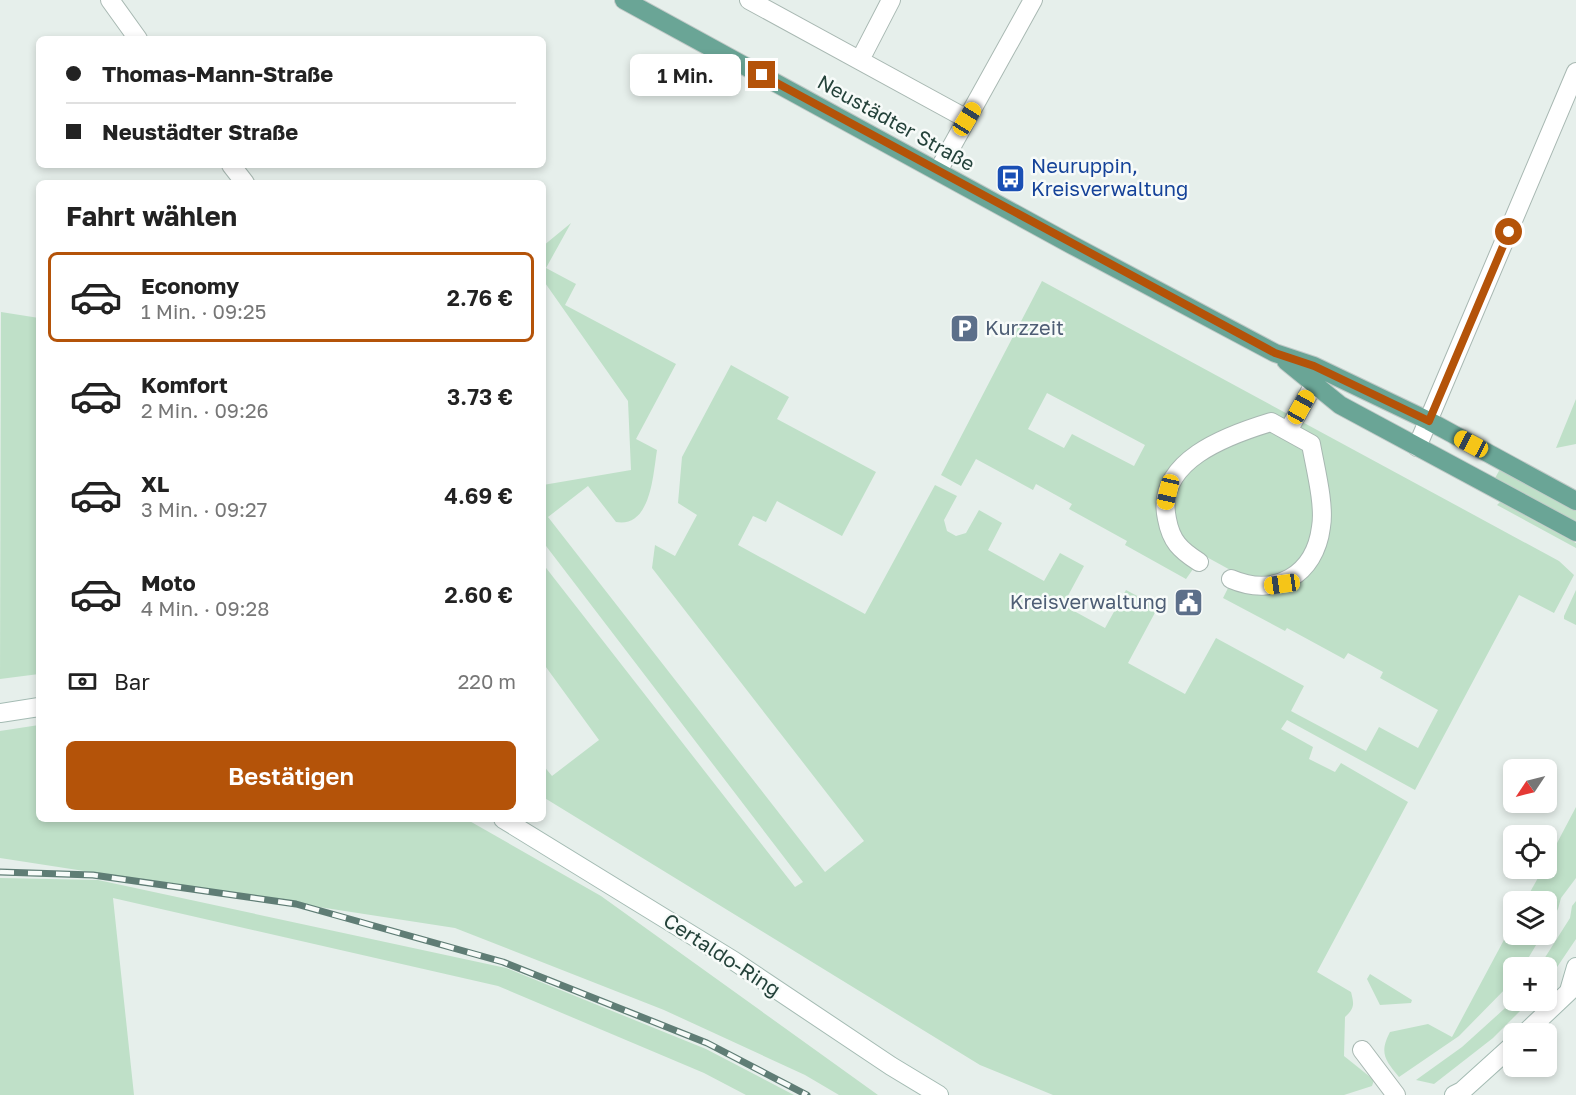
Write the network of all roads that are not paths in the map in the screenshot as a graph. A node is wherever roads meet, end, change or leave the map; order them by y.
1 (110, 0) edge
2 (624, 0) edge
3 (749, 0) edge
4 (891, 0) edge
5 (1033, 0) edge
6 (136, 36) edge
7 (860, 60) junction
8 (1575, 79) edge
9 (967, 119) junction
10 (233, 168) edge
11 (938, 171) junction
12 (243, 180) edge
13 (1275, 353) junction
14 (1314, 384) junction
15 (1429, 421) junction
16 (1288, 431) junction
17 (1418, 447) junction
18 (1576, 501) edge
19 (1576, 532) edge
20 (1199, 562) dead end
21 (1230, 579) dead end
22 (36, 708) edge
23 (0, 713) edge
24 (507, 822) edge
25 (1576, 967) edge
26 (1573, 988) edge
27 (1536, 1023) edge
28 (1362, 1050) dead end
29 (1503, 1054) edge
30 (1460, 1094) edge
31 (939, 1095) edge
32 (1396, 1095) edge

1 - 6 main road
2 - 11 main road, Neustädter Straße
3 - 7 main road
4 - 7 main road
5 - 9 main road
7 - 9 main road
8 - 15 main road
9 - 11 main road
10 - 12 main road
11 - 13 main road, Neustädter Straße
13 - 14 main road, Neustädter Straße
13 - 15 main road, Neustädter Straße
14 - 16 main road
14 - 17 main road, Neustädter Straße
15 - 17 main road
15 - 18 main road, Neustädter Straße
16 - 20 main road
16 - 21 main road
17 - 19 main road, Neustädter Straße
22 - 23 main road
24 - 31 main road, Certaldo-Ring
25 - 26 main road
26 - 27 main road
28 - 32 main road
29 - 30 main road

